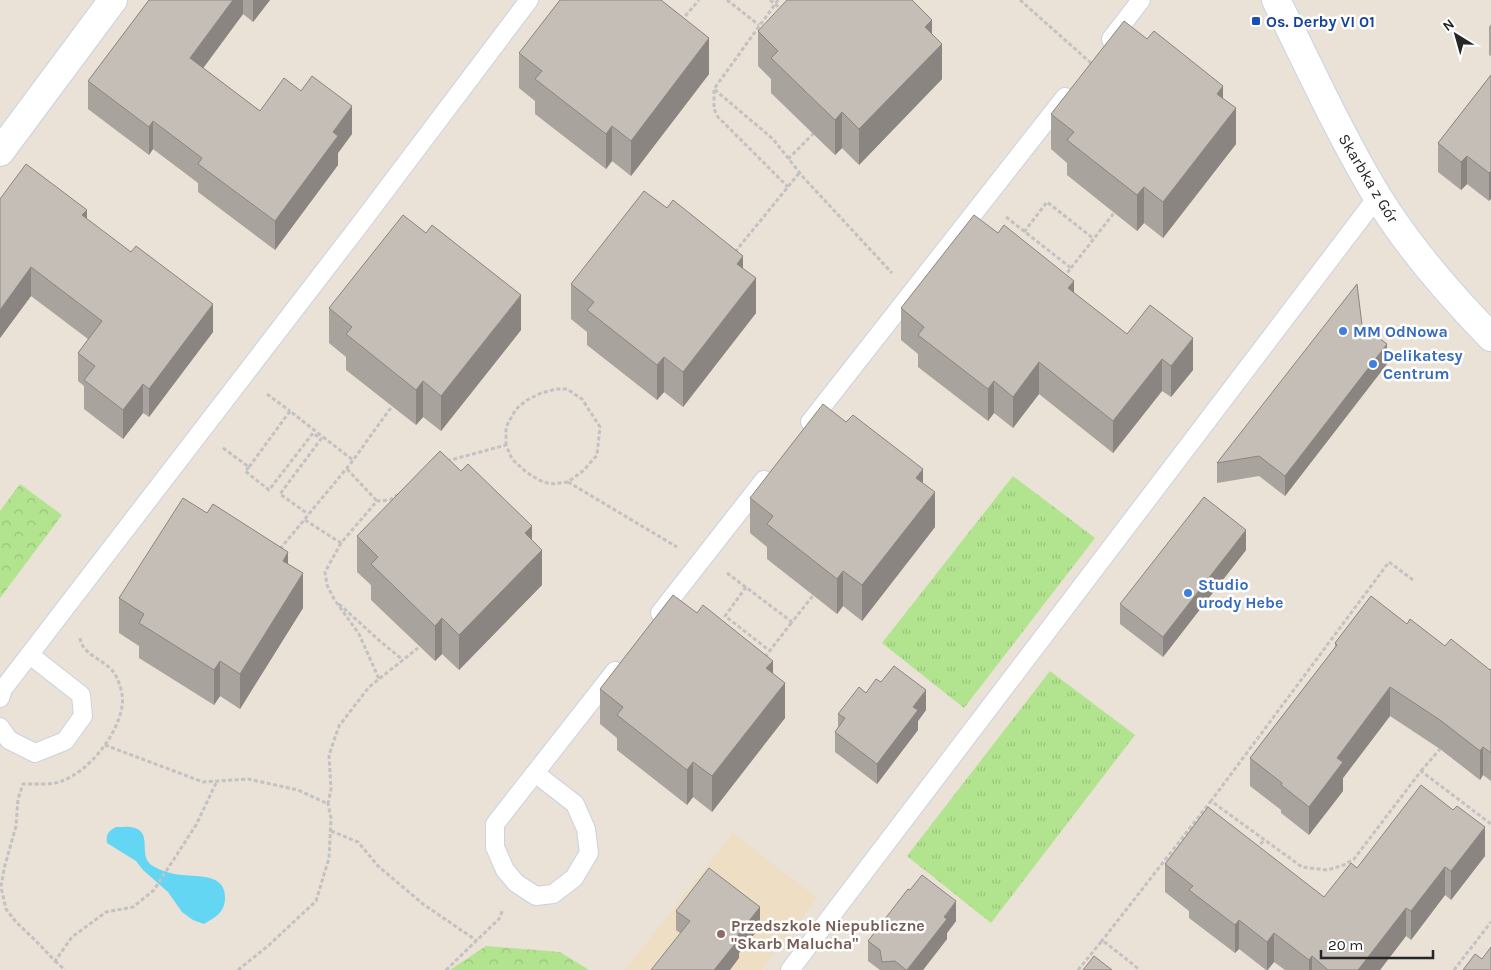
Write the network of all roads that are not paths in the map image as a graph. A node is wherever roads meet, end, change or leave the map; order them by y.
1 (113, 0) edge
2 (529, 0) edge
3 (1141, 0) edge
4 (1276, 0) edge
5 (1092, 64) edge
6 (1074, 86) edge
7 (0, 152) edge
8 (1378, 196) junction
9 (1491, 338) edge
10 (802, 432) edge
11 (772, 471) edge
12 (651, 624) edge
13 (30, 655) junction
14 (627, 656) edge
15 (0, 698) edge
16 (0, 727) edge
17 (535, 773) junction
18 (790, 970) edge

1 - 7 street
2 - 13 lane
3 - 5 lane
4 - 8 street, Skarbka z Gór
6 - 10 lane
8 - 9 street, Skarbka z Gór
8 - 18 lane
11 - 12 lane
13 - 15 lane
13 - 16 lane
14 - 17 lane
17 - 17 lane

